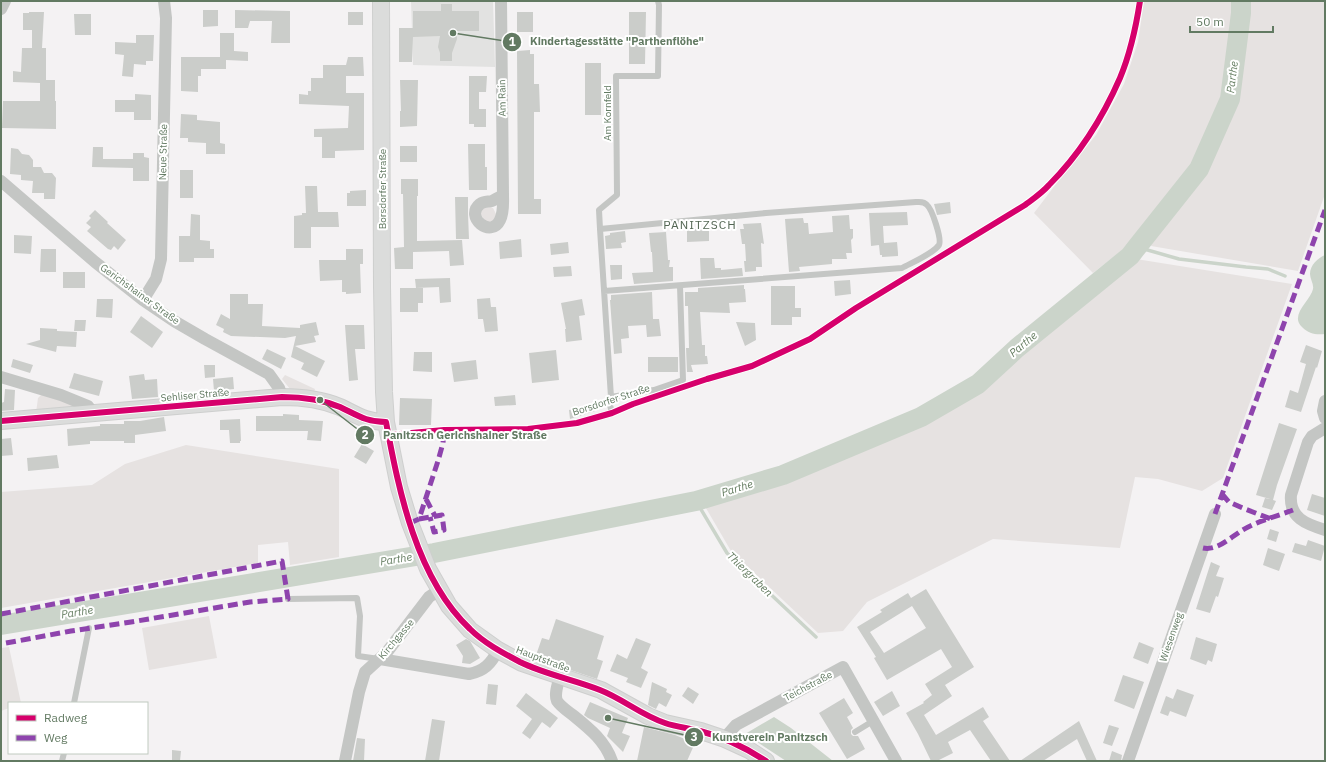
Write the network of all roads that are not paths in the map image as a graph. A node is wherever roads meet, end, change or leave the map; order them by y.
1 (5, 1) edge
2 (164, 1) edge
3 (381, 1) edge
4 (501, 1) edge
5 (658, 1) edge
6 (1, 9) edge
7 (1, 180) edge
8 (503, 195) dead end
9 (600, 229) junction
10 (680, 286) junction
11 (604, 291) junction
12 (143, 300) junction
13 (1, 377) edge
14 (707, 380) dead end
15 (611, 396) junction
16 (282, 397) junction
17 (1325, 401) edge
18 (612, 413) junction
19 (94, 414) junction
20 (1325, 418) edge
21 (1, 421) edge
22 (387, 428) junction
23 (1325, 428) edge
24 (1215, 514) dead end
25 (1325, 530) edge
26 (439, 590) junction
27 (288, 599) dead end
28 (89, 628) dead end
29 (498, 650) junction
30 (380, 659) junction
31 (560, 676) junction
32 (74, 702) edge
33 (873, 721) junction
34 (855, 732) dead end
35 (725, 739) junction
36 (345, 761) edge
37 (612, 761) edge
38 (766, 761) edge
39 (896, 761) edge
40 (1128, 761) edge

1 - 6 street
2 - 12 street, Neue Straße
3 - 22 street, Borsdorfer Straße
4 - 8 street, Am Rain
5 - 9 lane, Am Kornfeld
7 - 12 street, Gerichshainer Straße
9 - 10 lane
9 - 11 lane
10 - 11 lane
10 - 15 lane
11 - 15 lane
12 - 16 street, Gerichshainer Straße
13 - 19 street
14 - 18 lane, Borsdorfer Straße
15 - 18 lane
16 - 19 street, Sehliser Straße
16 - 22 street, Sehliser Straße
17 - 20 street
18 - 22 lane, Borsdorfer Straße
19 - 21 street, Sehliser Straße
22 - 26 street, Hauptstraße
23 - 25 street
24 - 40 street, Wiesenweg
26 - 29 street, Hauptstraße
26 - 30 street, Kirchgasse
27 - 30 lane
28 - 32 lane
29 - 30 street
29 - 31 street, Hauptstraße
30 - 36 street, Kirchgasse
31 - 35 street, Hauptstraße
31 - 37 street
33 - 34 lane
33 - 35 street, Teichstraße
33 - 39 street, Teichstraße
35 - 38 street, Hauptstraße

